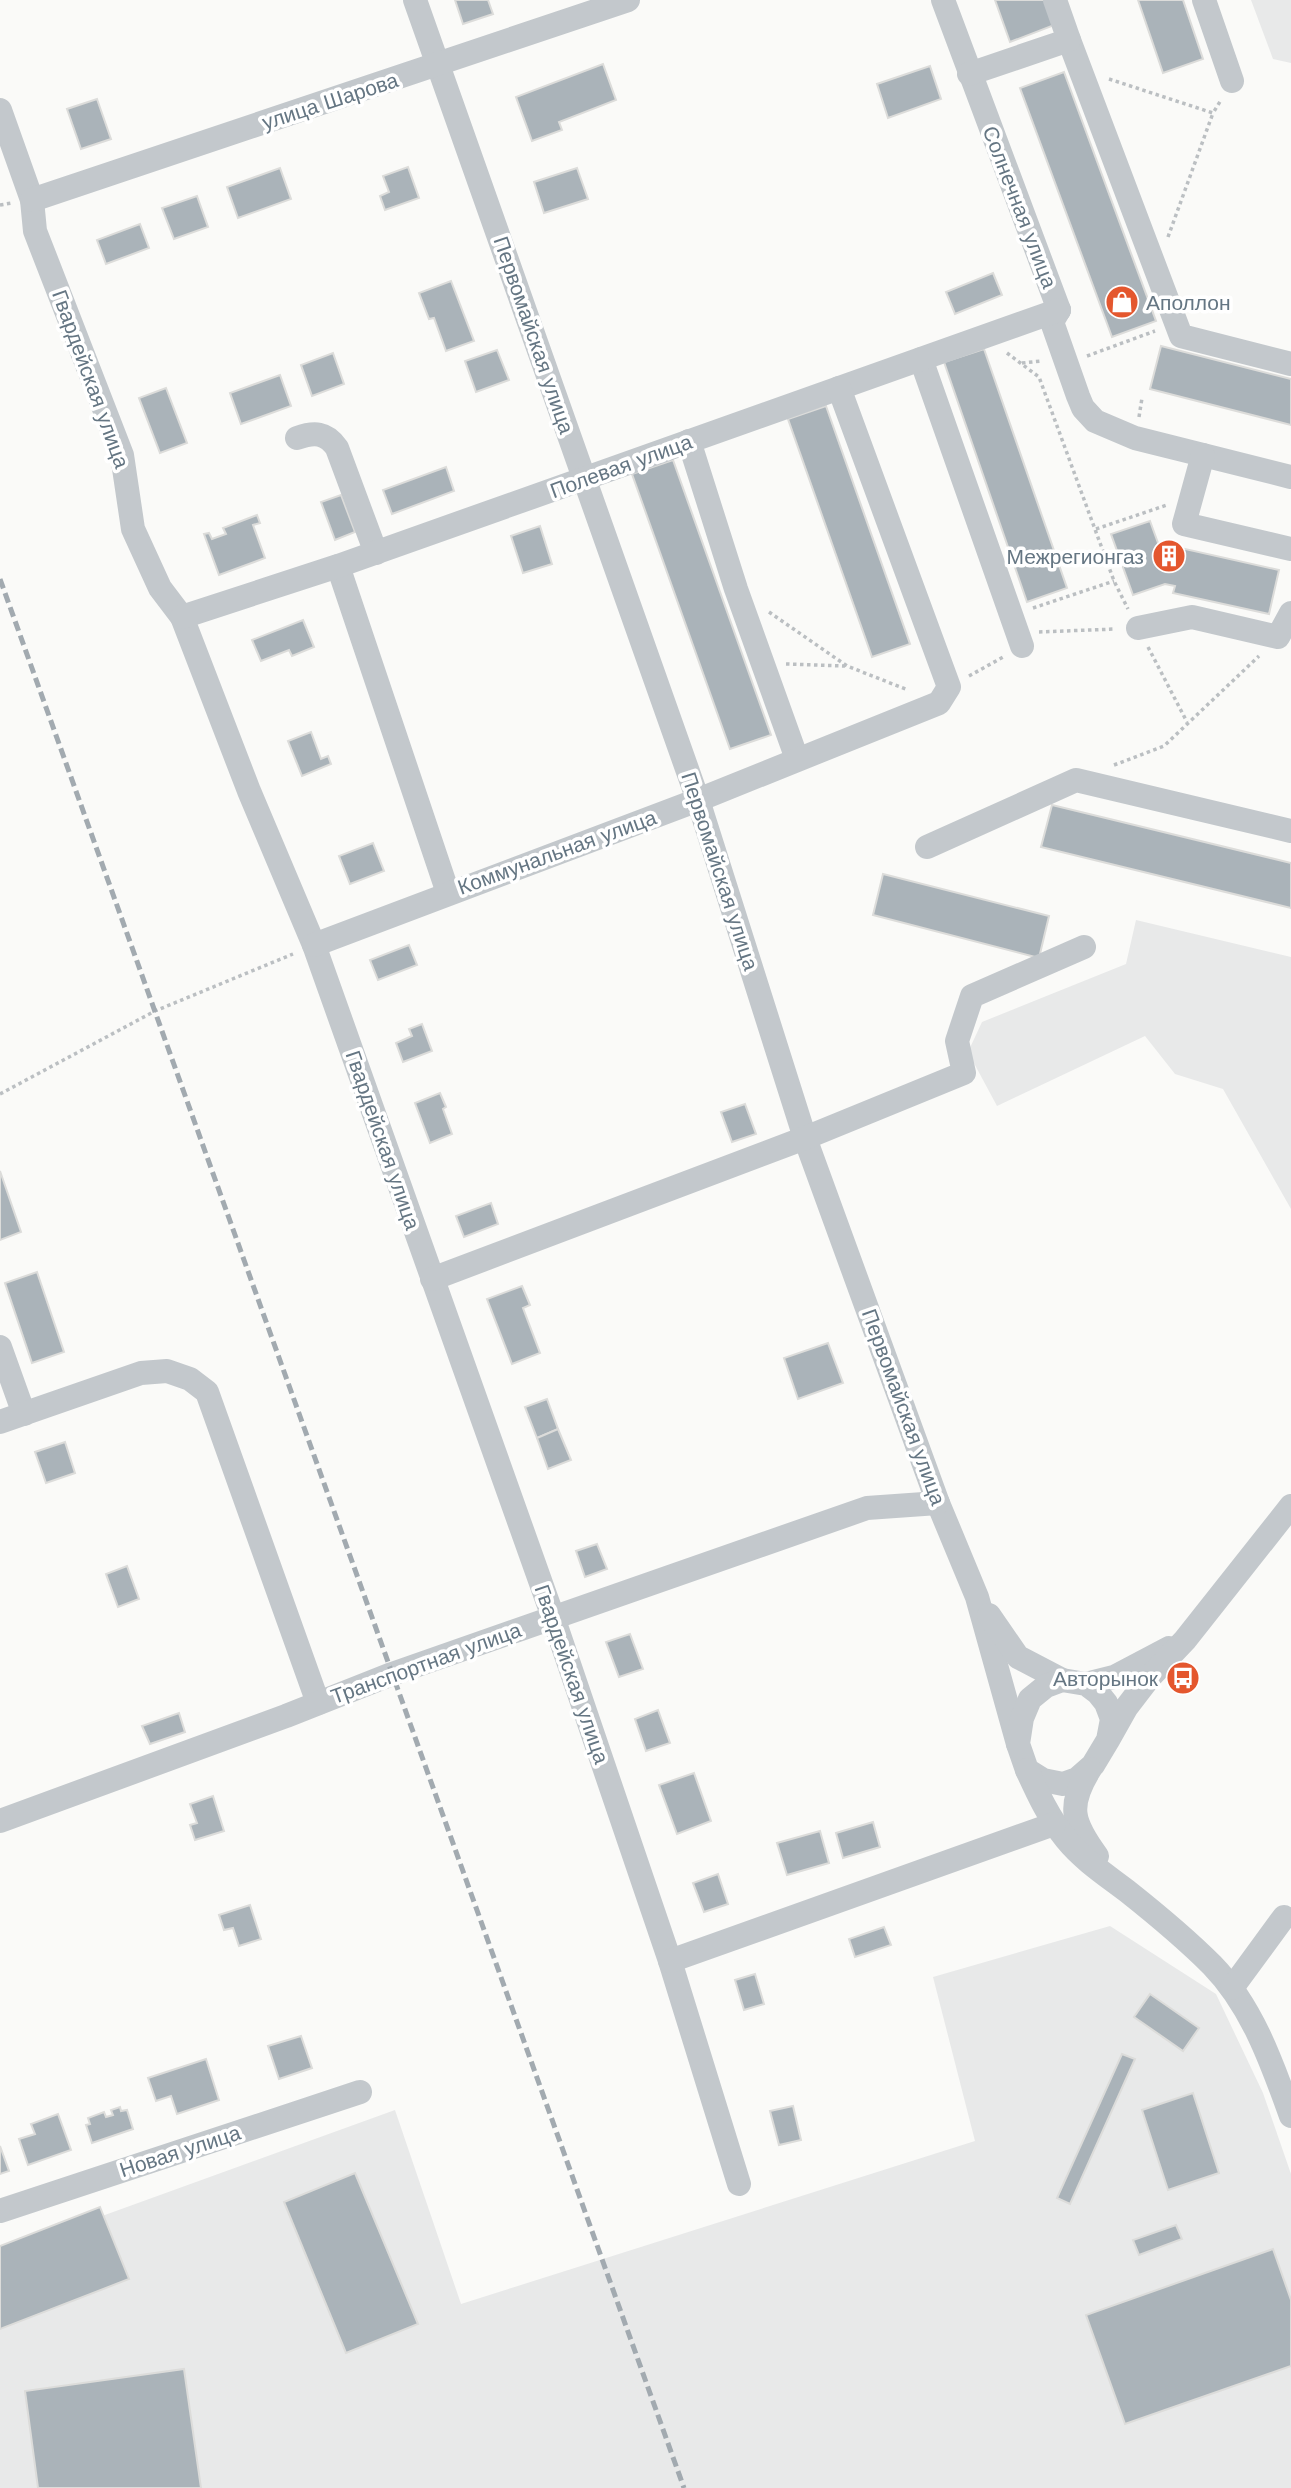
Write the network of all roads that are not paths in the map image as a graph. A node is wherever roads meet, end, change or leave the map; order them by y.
1 (415, 0) edge
2 (628, 0) edge
3 (943, 0) edge
4 (1055, 0) edge
5 (1204, 0) edge
6 (1069, 40) junction
7 (438, 65) junction
8 (969, 74) junction
9 (1232, 81) road end
10 (0, 110) edge
11 (32, 200) junction
12 (1059, 310) junction
13 (921, 359) junction
14 (1291, 365) edge
15 (839, 388) junction
16 (297, 438) dead end
17 (689, 442) junction
18 (1203, 455) junction
19 (1291, 477) edge
20 (584, 479) junction
21 (1291, 549) edge
22 (376, 552) junction
23 (338, 566) junction
24 (1291, 613) edge
25 (182, 617) junction
26 (1138, 628) road end
27 (1017, 631) road end
28 (797, 759) junction
29 (698, 800) junction
30 (1291, 831) edge
31 (927, 847) dead end
32 (448, 893) junction
33 (314, 945) junction
34 (1084, 947) dead end
35 (806, 1138) junction
36 (432, 1279) junction
37 (0, 1347) edge
38 (24, 1414) junction
39 (0, 1422) edge
40 (938, 1503) junction
41 (1291, 1506) edge
42 (977, 1597) junction
43 (553, 1617) junction
44 (1185, 1640) junction
45 (1074, 1682) junction
46 (317, 1703) junction
47 (1108, 1740) junction
48 (1018, 1744) junction
49 (1093, 1765) junction
50 (1027, 1770) junction
51 (0, 1821) edge
52 (1054, 1824) junction
53 (1130, 1893) junction
54 (1284, 1917) dead end
55 (670, 1961) junction
56 (1232, 1988) junction
57 (359, 2092) dead end
58 (1291, 2116) edge
59 (739, 2185) dead end
60 (0, 2211) edge

1 - 7 street, Первомайская улица
2 - 7 street, улица Шарова
3 - 8 street, Солнечная улица
4 - 6 street
5 - 9 street
6 - 8 street
6 - 14 street
7 - 11 street, улица Шарова
7 - 20 street, Первомайская улица
8 - 12 street, Солнечная улица
10 - 11 street, Гвардейская улица
11 - 25 street, Гвардейская улица
12 - 13 street, Полевая улица
12 - 18 street, Солнечная улица
13 - 15 street, Полевая улица
13 - 27 street
15 - 17 street, Полевая улица
15 - 28 street, Коммунальная улица
16 - 22 street
17 - 20 street, Полевая улица
17 - 28 street
18 - 19 street, Солнечная улица
18 - 21 street
20 - 22 street, Полевая улица
20 - 29 street, Первомайская улица
22 - 23 street, Полевая улица
23 - 25 street, Полевая улица
23 - 32 street
24 - 26 street
25 - 33 street, Гвардейская улица
28 - 29 street, Коммунальная улица
29 - 32 street, Коммунальная улица
29 - 35 street, Первомайская улица
30 - 31 street
32 - 33 street, Коммунальная улица
33 - 36 street, Гвардейская улица
34 - 35 street
35 - 36 street
35 - 40 street, Первомайская улица
36 - 43 street, Гвардейская улица
37 - 38 street
38 - 39 street
38 - 46 street
40 - 42 street, Первомайская улица
40 - 43 street, Транспортная улица
41 - 44 street
42 - 45 street
42 - 48 street, Первомайская улица
43 - 46 street, Транспортная улица
43 - 55 street, Гвардейская улица
44 - 45 street
44 - 47 street
45 - 47 street
45 - 48 street
46 - 51 street, Транспортная улица
47 - 49 street
48 - 50 street
49 - 50 street
49 - 53 street
50 - 52 street
52 - 53 street
52 - 55 street
53 - 56 street
54 - 56 street
55 - 59 street, Гвардейская улица
56 - 58 street
57 - 60 street, Новая улица

